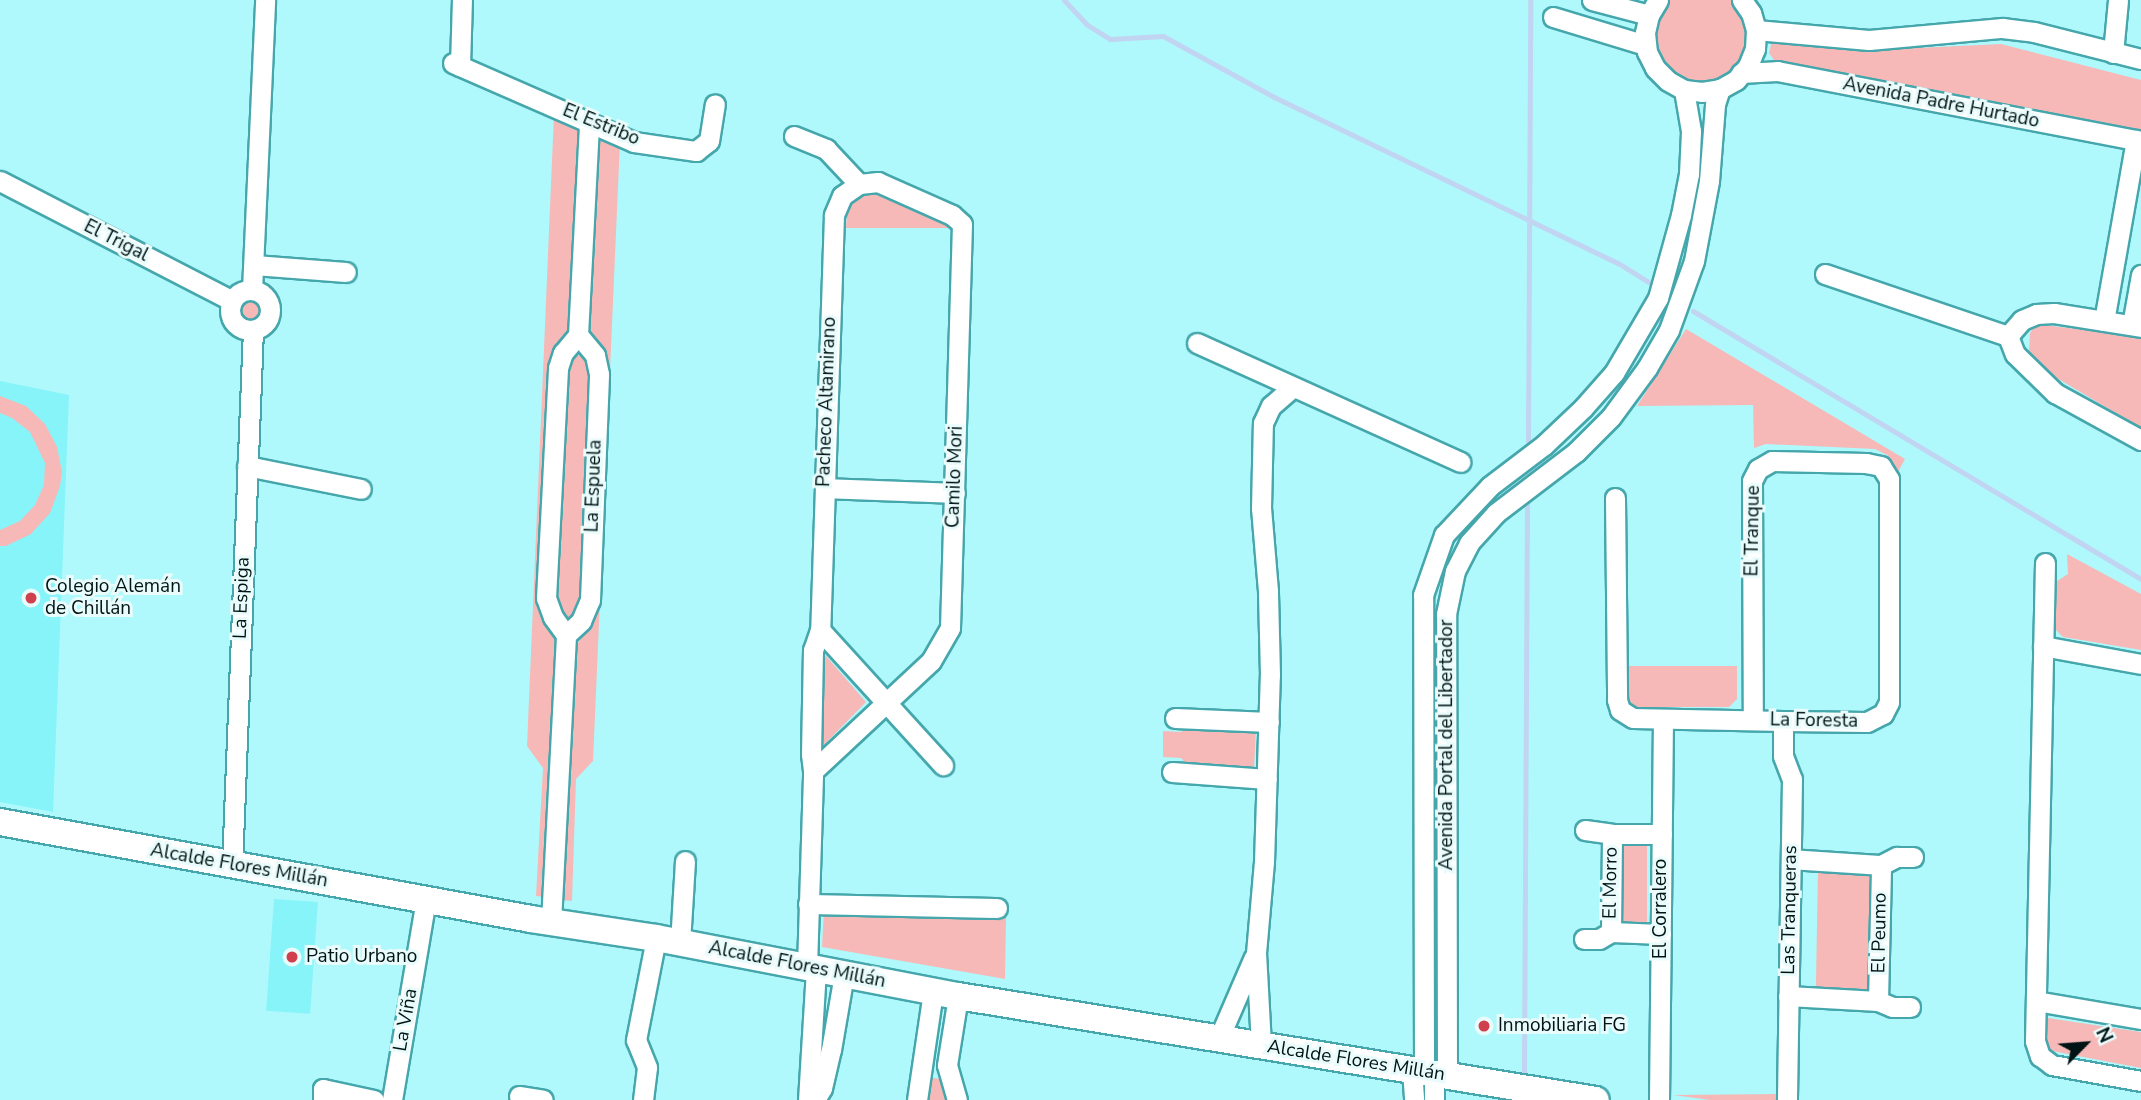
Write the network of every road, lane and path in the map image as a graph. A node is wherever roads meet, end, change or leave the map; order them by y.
1 (265, 0) edge
2 (463, 0) edge
3 (1592, 0) edge
4 (1742, 0) edge
5 (2118, 0) edge
6 (1654, 8) edge
7 (1553, 17) dead end
8 (1756, 30) junction
9 (1646, 45) junction
10 (2113, 53) junction
11 (2141, 59) edge
12 (1741, 73) junction
13 (1720, 89) junction
14 (1684, 90) junction
15 (715, 104) dead end
16 (589, 122) junction
17 (794, 135) dead end
18 (2139, 141) edge
19 (0, 181) edge
20 (859, 184) junction
21 (254, 265) junction
22 (346, 272) dead end
23 (1825, 274) dead end
24 (2141, 275) edge
25 (252, 290) junction
26 (232, 301) junction
27 (2104, 321) junction
28 (2136, 326) edge
29 (253, 330) junction
30 (578, 335) junction
31 (2008, 336) junction
32 (1196, 343) dead end
33 (1293, 387) junction
34 (2141, 440) edge
35 (1460, 462) dead end
36 (247, 466) junction
37 (1881, 466) joint
38 (825, 488) junction
39 (360, 489) dead end
40 (955, 493) junction
41 (1615, 498) dead end
42 (2045, 563) dead end
43 (820, 631) junction
44 (566, 635) junction
45 (2043, 646) junction
46 (2141, 664) edge
47 (885, 704) junction
48 (1175, 718) dead end
49 (1663, 719) junction
50 (1753, 720) junction
51 (1783, 721) junction
52 (1269, 722) junction
53 (943, 765) dead end
54 (813, 771) junction
55 (1172, 772) dead end
56 (1267, 779) junction
57 (0, 822) edge
58 (1585, 830) dead end
59 (1612, 834) junction
60 (1662, 834) junction
61 (1913, 857) dead end
62 (1791, 859) junction
63 (685, 861) dead end
64 (1881, 865) junction
65 (232, 866) junction
66 (426, 900) junction
67 (808, 904) junction
68 (997, 908) dead end
69 (551, 922) junction
70 (1611, 932) junction
71 (1661, 934) junction
72 (1584, 939) dead end
73 (668, 940) junction
74 (1256, 953) junction
75 (811, 968) junction
76 (844, 974) junction
77 (946, 994) junction
78 (1788, 996) junction
79 (1878, 1001) junction
80 (2036, 1001) junction
81 (1910, 1007) dead end
82 (2141, 1020) edge
83 (1219, 1038) junction
84 (1261, 1045) junction
85 (1429, 1072) junction
86 (2141, 1081) edge
87 (519, 1096) dead end
88 (323, 1100) edge
89 (374, 1100) edge
90 (392, 1100) edge
91 (543, 1100) edge
92 (643, 1100) edge
93 (808, 1100) edge
94 (815, 1100) edge
95 (917, 1100) edge
96 (957, 1100) edge
97 (1414, 1100) edge
98 (1434, 1100) edge
99 (1596, 1100) edge
100 (1660, 1100) edge
101 (1787, 1100) edge

1 - 21 street
2 - 16 street, El Estribo
3 - 6 street
4 - 8 street
5 - 10 street
6 - 9 street
7 - 9 street
8 - 10 street
8 - 12 street
9 - 14 street
10 - 11 street
12 - 13 street
12 - 18 street, Avenida Padre Hurtado
13 - 14 street
13 - 85 street, Avenida Portal del Libertador
14 - 85 street, Avenida Portal del Libertador
15 - 16 street, El Estribo
16 - 30 street
17 - 20 street
18 - 27 street
19 - 26 street, El Trigal
20 - 38 street, Pacheco Altamirano
20 - 40 street, Camilo Mori
21 - 22 street
21 - 25 street
23 - 31 street
24 - 28 street
25 - 26 street
25 - 29 street, La Espiga
26 - 29 street
27 - 28 street
27 - 31 street
29 - 36 street, La Espiga
30 - 44 street
30 - 44 street, La Espuela
31 - 34 street
32 - 33 street
33 - 35 street
33 - 52 street
36 - 39 street
36 - 65 street, La Espiga
37 - 50 street, El Tranque
37 - 51 street, La Foresta
38 - 40 street
38 - 43 street, Pacheco Altamirano
40 - 47 street, Camilo Mori
41 - 49 street, La Foresta
42 - 45 street
43 - 47 street
43 - 54 street
44 - 69 street
45 - 46 street
45 - 80 street
47 - 53 street
47 - 54 street, Camilo Mori
48 - 52 street
49 - 50 street, La Foresta
49 - 60 street, El Corralero
50 - 51 street, La Foresta
51 - 62 street, Las Tranqueras
52 - 56 street
54 - 67 street
55 - 56 street
56 - 74 street
57 - 65 street, Alcalde Flores Millán
58 - 59 street, El Morro
59 - 60 street, El Morro
59 - 70 street, El Morro
60 - 71 street, El Corralero
61 - 64 street, El Peumo
62 - 64 street, El Peumo
62 - 78 street, Las Tranqueras
63 - 73 street
64 - 79 street, El Peumo
65 - 66 street, Alcalde Flores Millán
66 - 69 street, Alcalde Flores Millán
66 - 90 street, La Viña
67 - 68 street
67 - 75 street
69 - 73 street, Alcalde Flores Millán
70 - 71 street, El Morro
70 - 72 street, El Morro
71 - 100 street, El Corralero
73 - 75 street, Alcalde Flores Millán
73 - 92 street
74 - 83 street
74 - 84 street
75 - 76 street, Alcalde Flores Millán
75 - 93 street
76 - 77 street, Alcalde Flores Millán
76 - 94 street
77 - 83 street, Alcalde Flores Millán
77 - 95 street
77 - 96 street
78 - 79 street, El Peumo
78 - 101 street, Las Tranqueras
79 - 81 street, El Peumo
80 - 82 street
80 - 86 street
83 - 84 street, Alcalde Flores Millán
84 - 85 street, Alcalde Flores Millán
85 - 97 street, Avenida Portal del Libertador
85 - 98 street, Avenida Portal del Libertador
85 - 99 street, Alcalde Flores Millán
87 - 91 street
88 - 89 street

